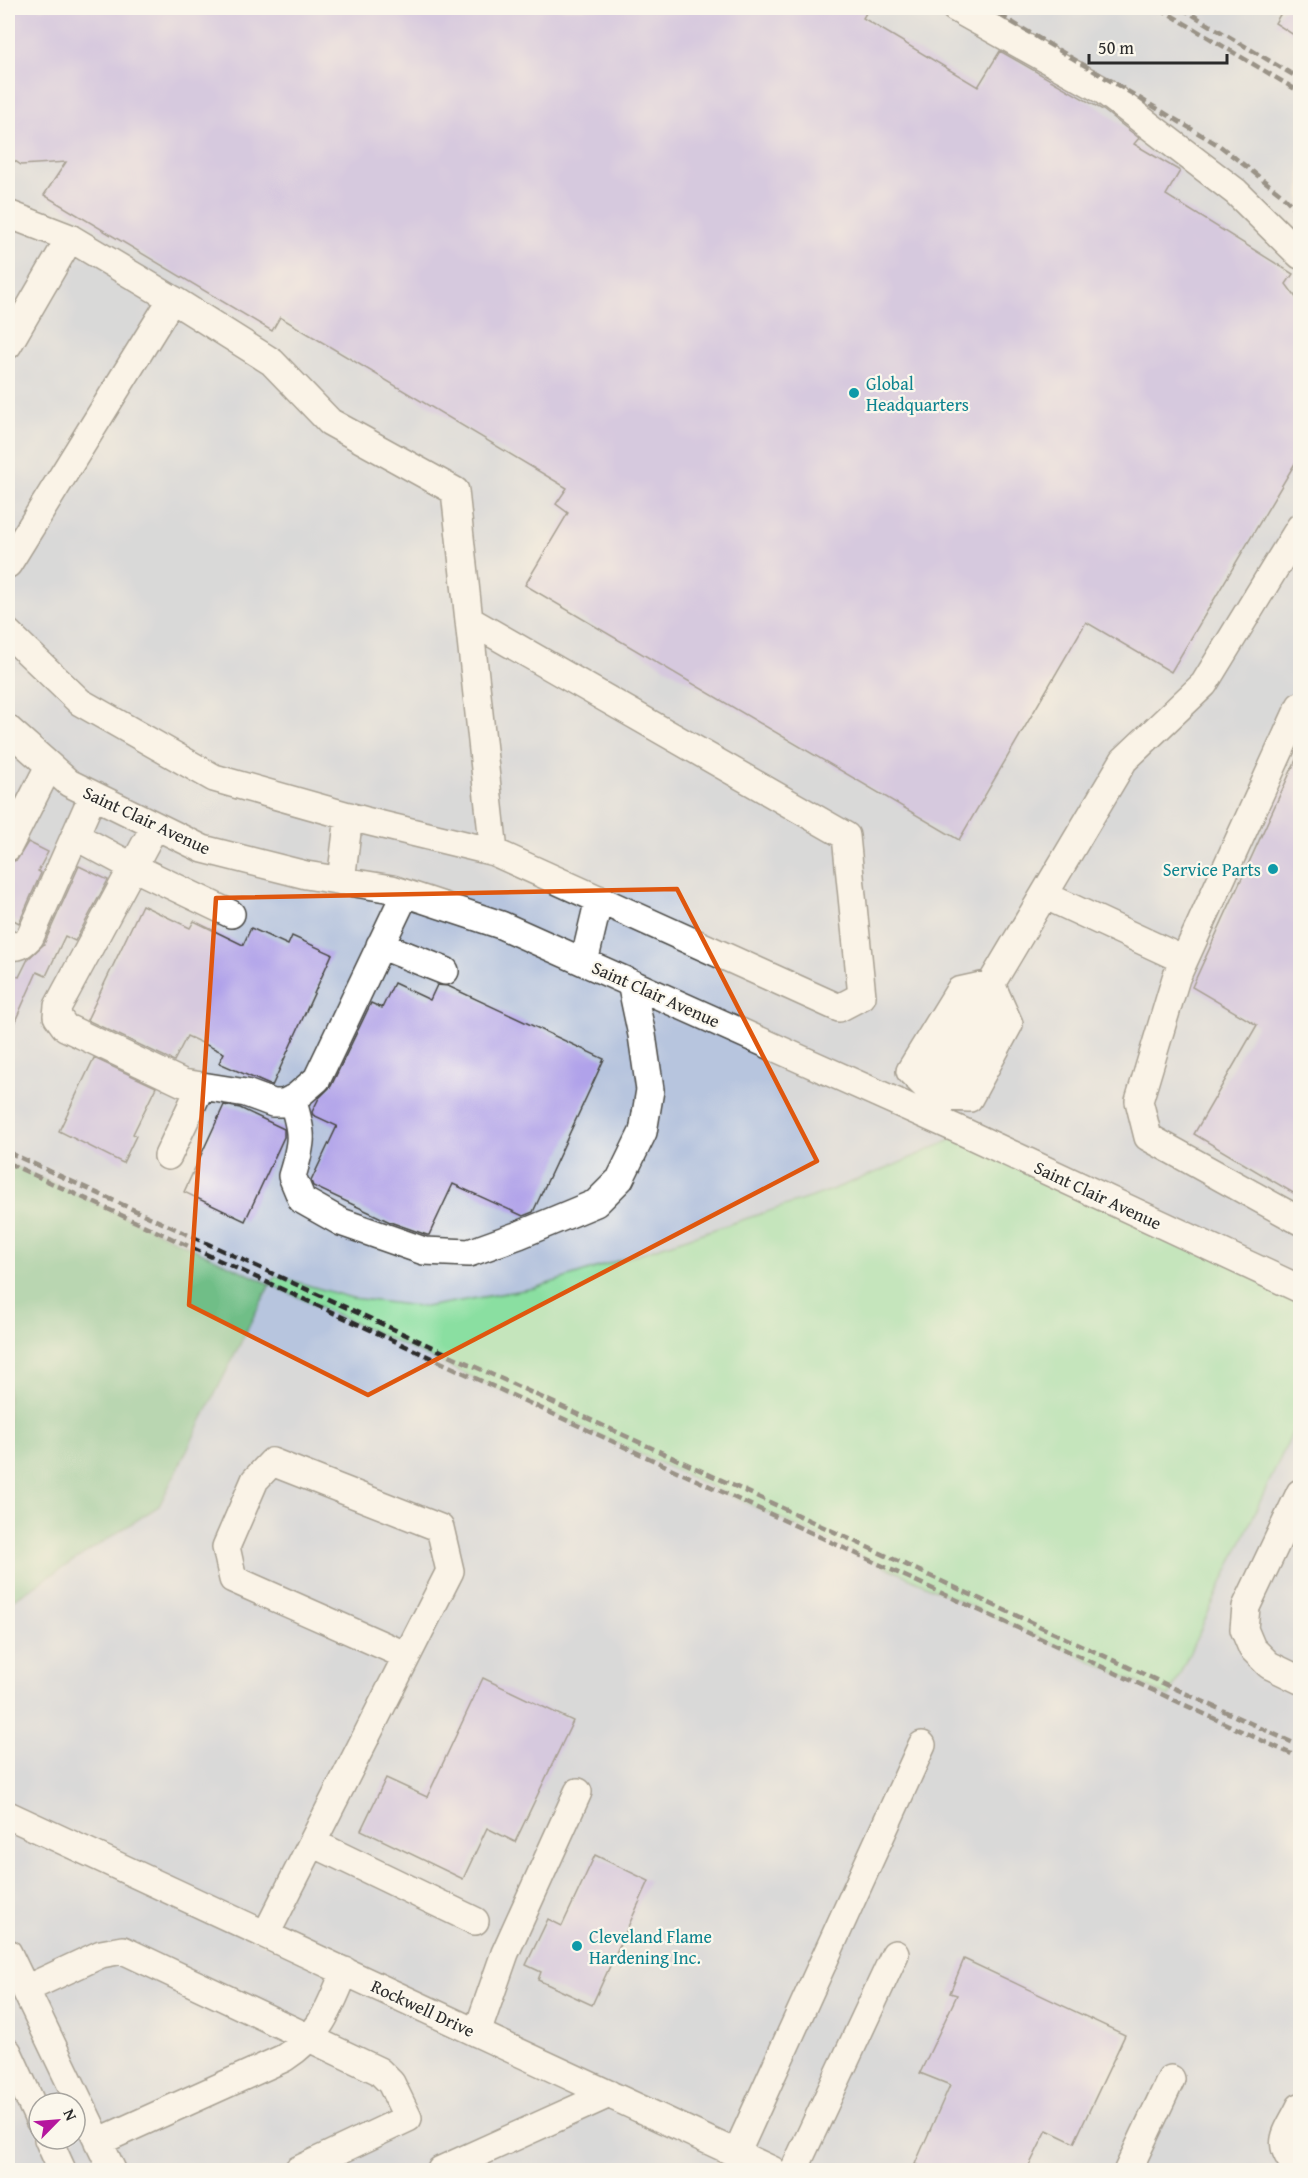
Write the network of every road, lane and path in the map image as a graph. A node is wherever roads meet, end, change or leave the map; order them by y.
1 (955, 8) edge
2 (8, 214) edge
3 (70, 238) junction
4 (1300, 255) edge
5 (172, 299) junction
6 (8, 345) edge
7 (1300, 527) edge
8 (8, 564) edge
9 (469, 620) junction
10 (8, 633) edge
11 (1300, 706) edge
12 (8, 729) edge
13 (49, 765) junction
14 (93, 795) junction
15 (349, 816) junction
16 (155, 826) junction
17 (75, 836) junction
18 (8, 847) edge
19 (494, 852) junction
20 (133, 867) junction
21 (341, 881) junction
22 (405, 894) junction
23 (1044, 895) junction
24 (599, 899) junction
25 (231, 914) dead end
26 (8, 944) edge
27 (380, 945) junction
28 (1184, 960) junction
29 (584, 962) junction
30 (445, 971) dead end
31 (631, 983) junction
32 (991, 984) junction
33 (201, 1086) junction
34 (292, 1099) junction
35 (931, 1106) junction
36 (168, 1156) dead end
37 (1300, 1221) edge
38 (1300, 1288) edge
39 (1300, 1493) edge
40 (407, 1656) junction
41 (1300, 1680) edge
42 (922, 1745) dead end
43 (578, 1792) dead end
44 (8, 1815) edge
45 (312, 1843) junction
46 (475, 1921) dead end
47 (266, 1934) junction
48 (8, 1953) edge
49 (895, 1954) dead end
50 (345, 1971) junction
51 (26, 1989) junction
52 (477, 2033) junction
53 (309, 2038) junction
54 (8, 2052) edge
55 (1171, 2079) dead end
56 (27, 2094) edge
57 (609, 2094) junction
58 (1300, 2107) edge
59 (98, 2142) junction
60 (53, 2151) edge
61 (736, 2154) junction
62 (62, 2170) edge
63 (112, 2170) edge
64 (298, 2170) edge
65 (441, 2170) edge
66 (772, 2170) edge
67 (794, 2170) edge
68 (1128, 2170) edge
69 (1299, 2170) edge

1 - 4 street
2 - 3 street
3 - 5 street
3 - 6 street
5 - 8 street
5 - 9 street
7 - 23 street
9 - 19 street
9 - 24 street
10 - 15 street
11 - 28 street
12 - 13 street, Saint Clair Avenue
13 - 14 street, Saint Clair Avenue
13 - 18 street
14 - 16 street, Saint Clair Avenue
14 - 17 street
15 - 19 street
15 - 21 street
16 - 20 street
16 - 21 street, Saint Clair Avenue
17 - 20 street
17 - 26 street
19 - 24 street
20 - 25 street
20 - 33 street
21 - 22 street, Saint Clair Avenue
22 - 27 street
22 - 29 street, Saint Clair Avenue
23 - 28 street
23 - 32 street
24 - 29 street
27 - 30 street
27 - 34 street
28 - 37 street
29 - 31 street, Saint Clair Avenue
31 - 34 street
31 - 35 street, Saint Clair Avenue
32 - 35 street
32 - 35 street
33 - 34 street
33 - 36 street
35 - 38 street, Saint Clair Avenue
39 - 41 street
40 - 40 street
40 - 45 street
42 - 61 street
43 - 52 street
44 - 47 street, Rockwell Drive
45 - 46 street
45 - 47 street
47 - 50 street, Rockwell Drive
48 - 51 street
49 - 67 street
50 - 52 street, Rockwell Drive
50 - 53 street
51 - 53 street
51 - 59 street
52 - 57 street, Rockwell Drive
53 - 59 street
53 - 64 street
54 - 56 street
55 - 68 street
57 - 61 street, Rockwell Drive
57 - 65 street
58 - 69 street
59 - 63 street
60 - 62 street
61 - 66 street, Rockwell Drive

